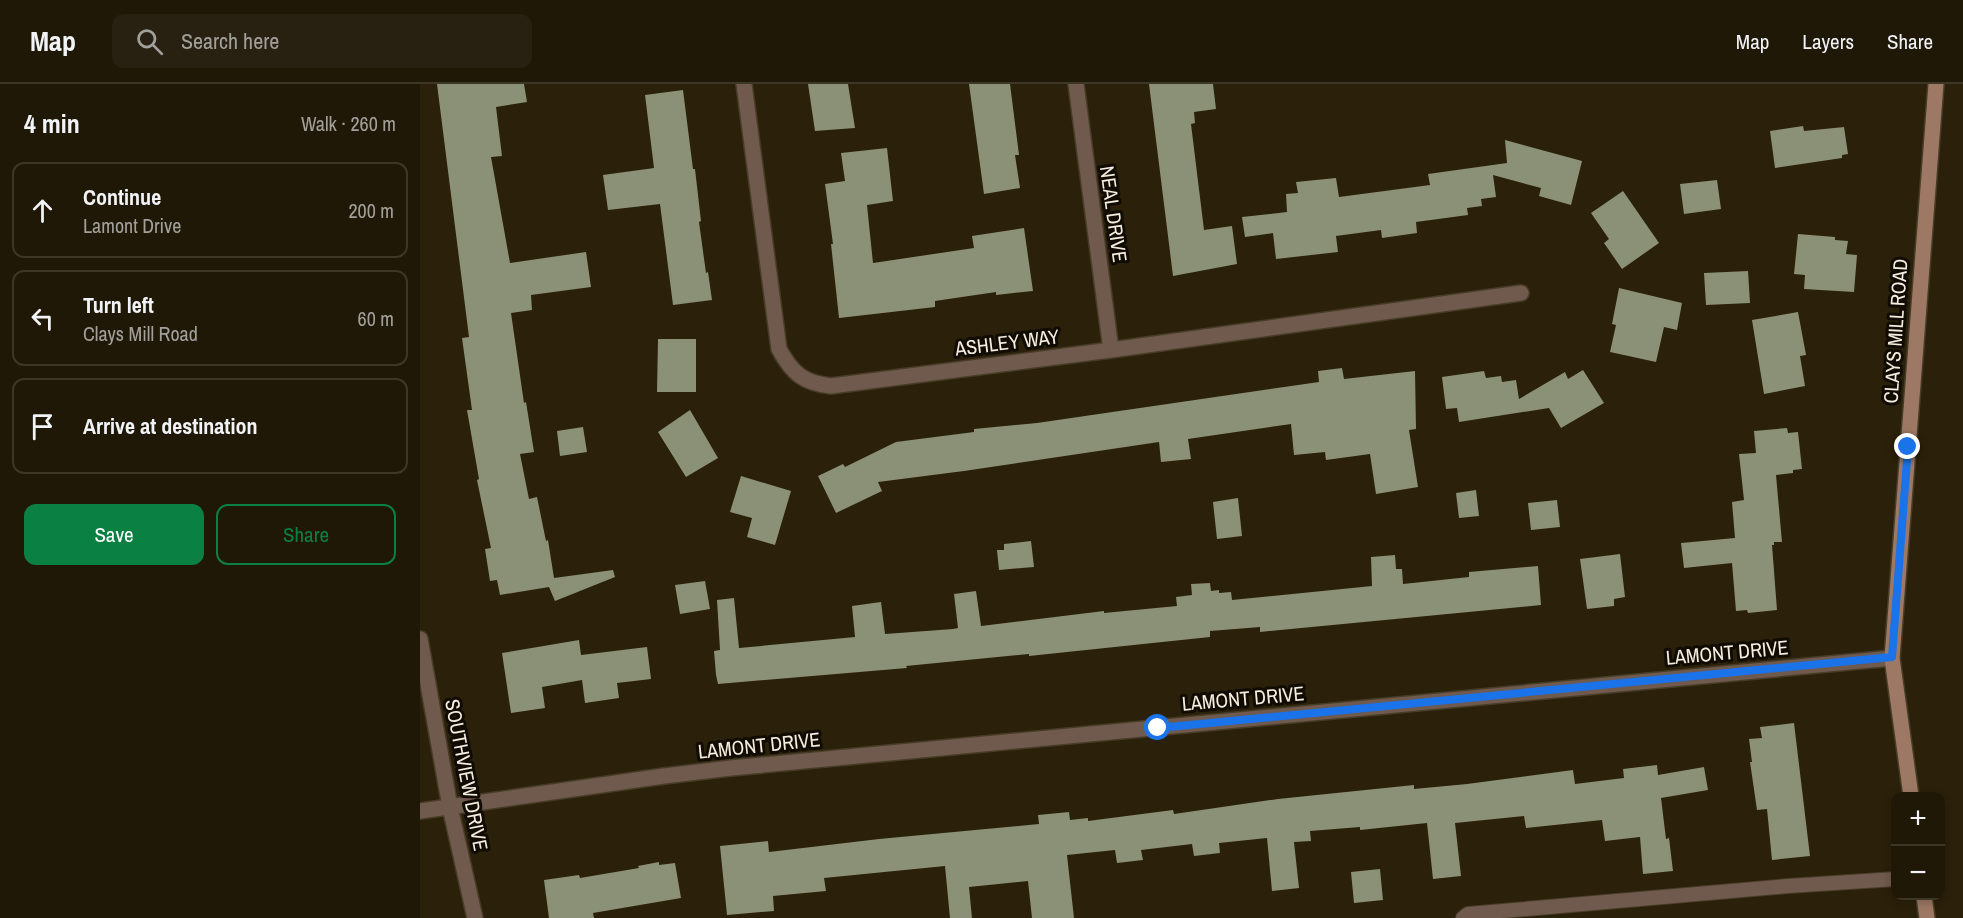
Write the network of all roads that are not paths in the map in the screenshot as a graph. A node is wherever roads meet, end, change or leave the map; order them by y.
1 (744, 84) edge
2 (1076, 84) edge
3 (1936, 84) edge
4 (1521, 293) dead end
5 (1111, 350) junction
6 (420, 639) edge
7 (1892, 657) junction
8 (1910, 792) edge
9 (450, 807) junction
10 (420, 811) edge
11 (1891, 879) edge
12 (1925, 900) edge
13 (475, 918) edge
14 (1463, 918) edge
15 (1927, 918) edge

1 - 5 street, ASHLEY WAY
2 - 5 street, NEAL DRIVE
3 - 7 main road, CLAYS MILL ROAD
4 - 5 street, ASHLEY WAY
6 - 9 street, SOUTHVIEW DRIVE
7 - 8 main road, CLAYS MILL ROAD
7 - 9 street, LAMONT DRIVE
9 - 10 street, LAMONT DRIVE
9 - 13 street, SOUTHVIEW DRIVE
11 - 14 lane
12 - 15 main road

